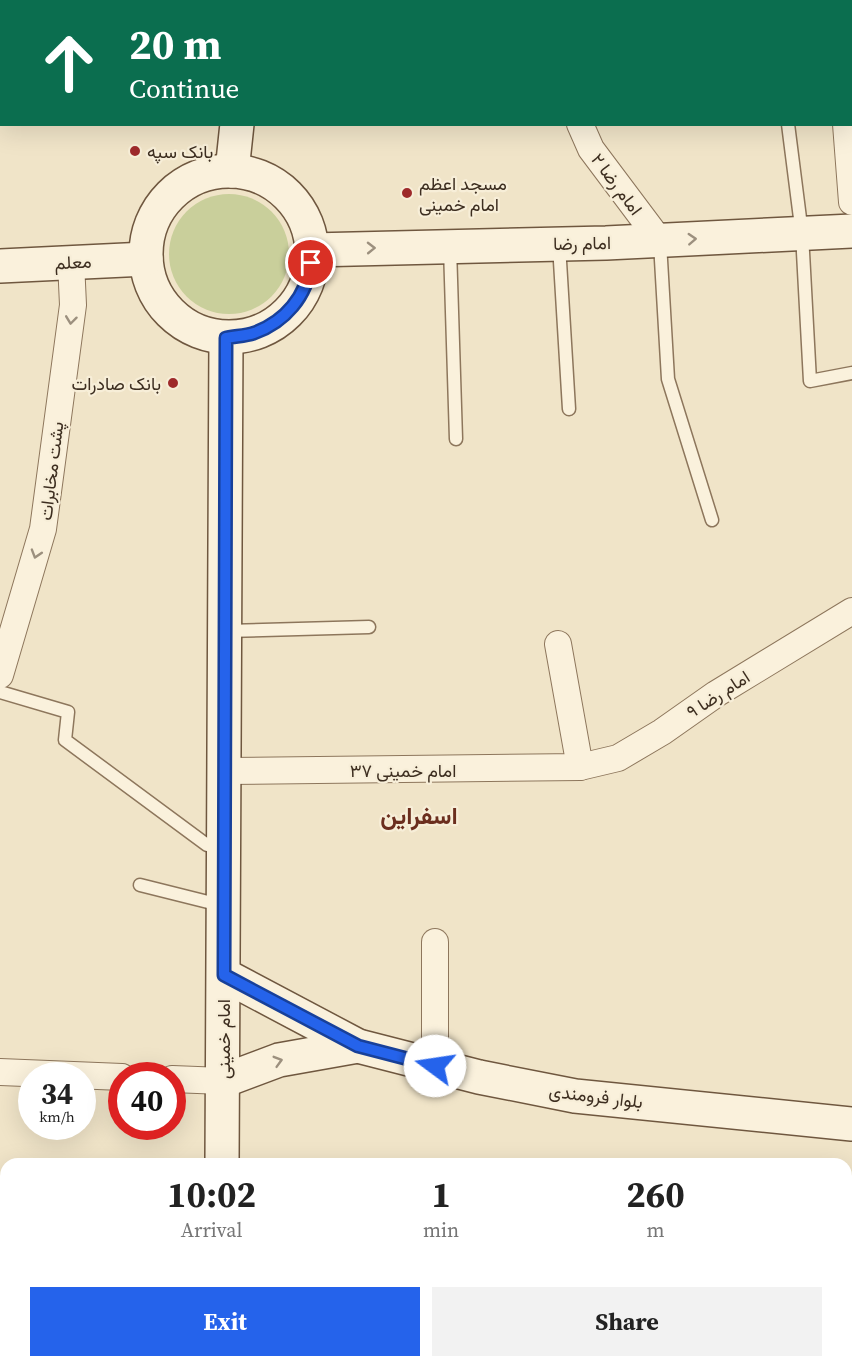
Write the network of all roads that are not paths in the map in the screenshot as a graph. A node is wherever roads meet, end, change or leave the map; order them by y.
1 (237, 126) edge
2 (581, 126) edge
3 (788, 126) edge
4 (846, 126) edge
5 (232, 171) junction
6 (852, 202) edge
7 (852, 231) edge
8 (802, 234) junction
9 (660, 241) junction
10 (559, 244) junction
11 (450, 246) junction
12 (312, 250) junction
13 (146, 259) junction
14 (71, 261) junction
15 (0, 266) edge
16 (226, 338) junction
17 (852, 373) edge
18 (569, 409) dead end
19 (456, 439) dead end
20 (712, 520) dead end
21 (852, 611) edge
22 (369, 627) dead end
23 (226, 631) junction
24 (558, 644) dead end
25 (0, 677) edge
26 (580, 767) junction
27 (225, 771) junction
28 (225, 846) junction
29 (140, 885) dead end
30 (224, 906) junction
31 (435, 942) dead end
32 (224, 975) junction
33 (358, 1046) junction
34 (435, 1066) junction
35 (0, 1072) edge
36 (108, 1076) edge
37 (186, 1080) edge
38 (223, 1081) junction
39 (849, 1120) edge
40 (222, 1158) edge

1 - 5 main road
2 - 9 street, امام رضا ۲
3 - 8 lane
4 - 6 street
5 - 12 main road
5 - 13 main road
7 - 8 main road, امام رضا
9 -> 8 main road, امام رضا
8 - 17 lane
9 - 10 main road, امام رضا
9 - 20 lane
10 - 11 main road, امام رضا
10 - 18 lane
12 -> 11 main road, امام رضا
11 - 19 lane
12 - 16 main road
13 - 14 main road, معلم
13 - 16 main road
14 - 15 main road, معلم
14 -> 25 street, پشت مخابرات
16 - 23 main road, امام خمینی
21 - 26 street, امام رضا ۹
22 - 23 lane
23 - 27 main road, امام خمینی
24 - 26 street
25 - 28 lane
26 - 27 street, امام خمینی ۳۷
27 - 28 main road, امام خمینی
28 - 30 main road, امام خمینی
29 - 30 lane
30 - 32 main road, امام خمینی
31 - 34 street
32 - 33 main road
32 - 38 main road, امام خمینی
33 - 34 main road, بلوار فرومندی
38 -> 33 main road
34 - 39 main road, بلوار فرومندی
35 - 36 street
37 - 38 street
38 - 40 main road, امام خمینی

